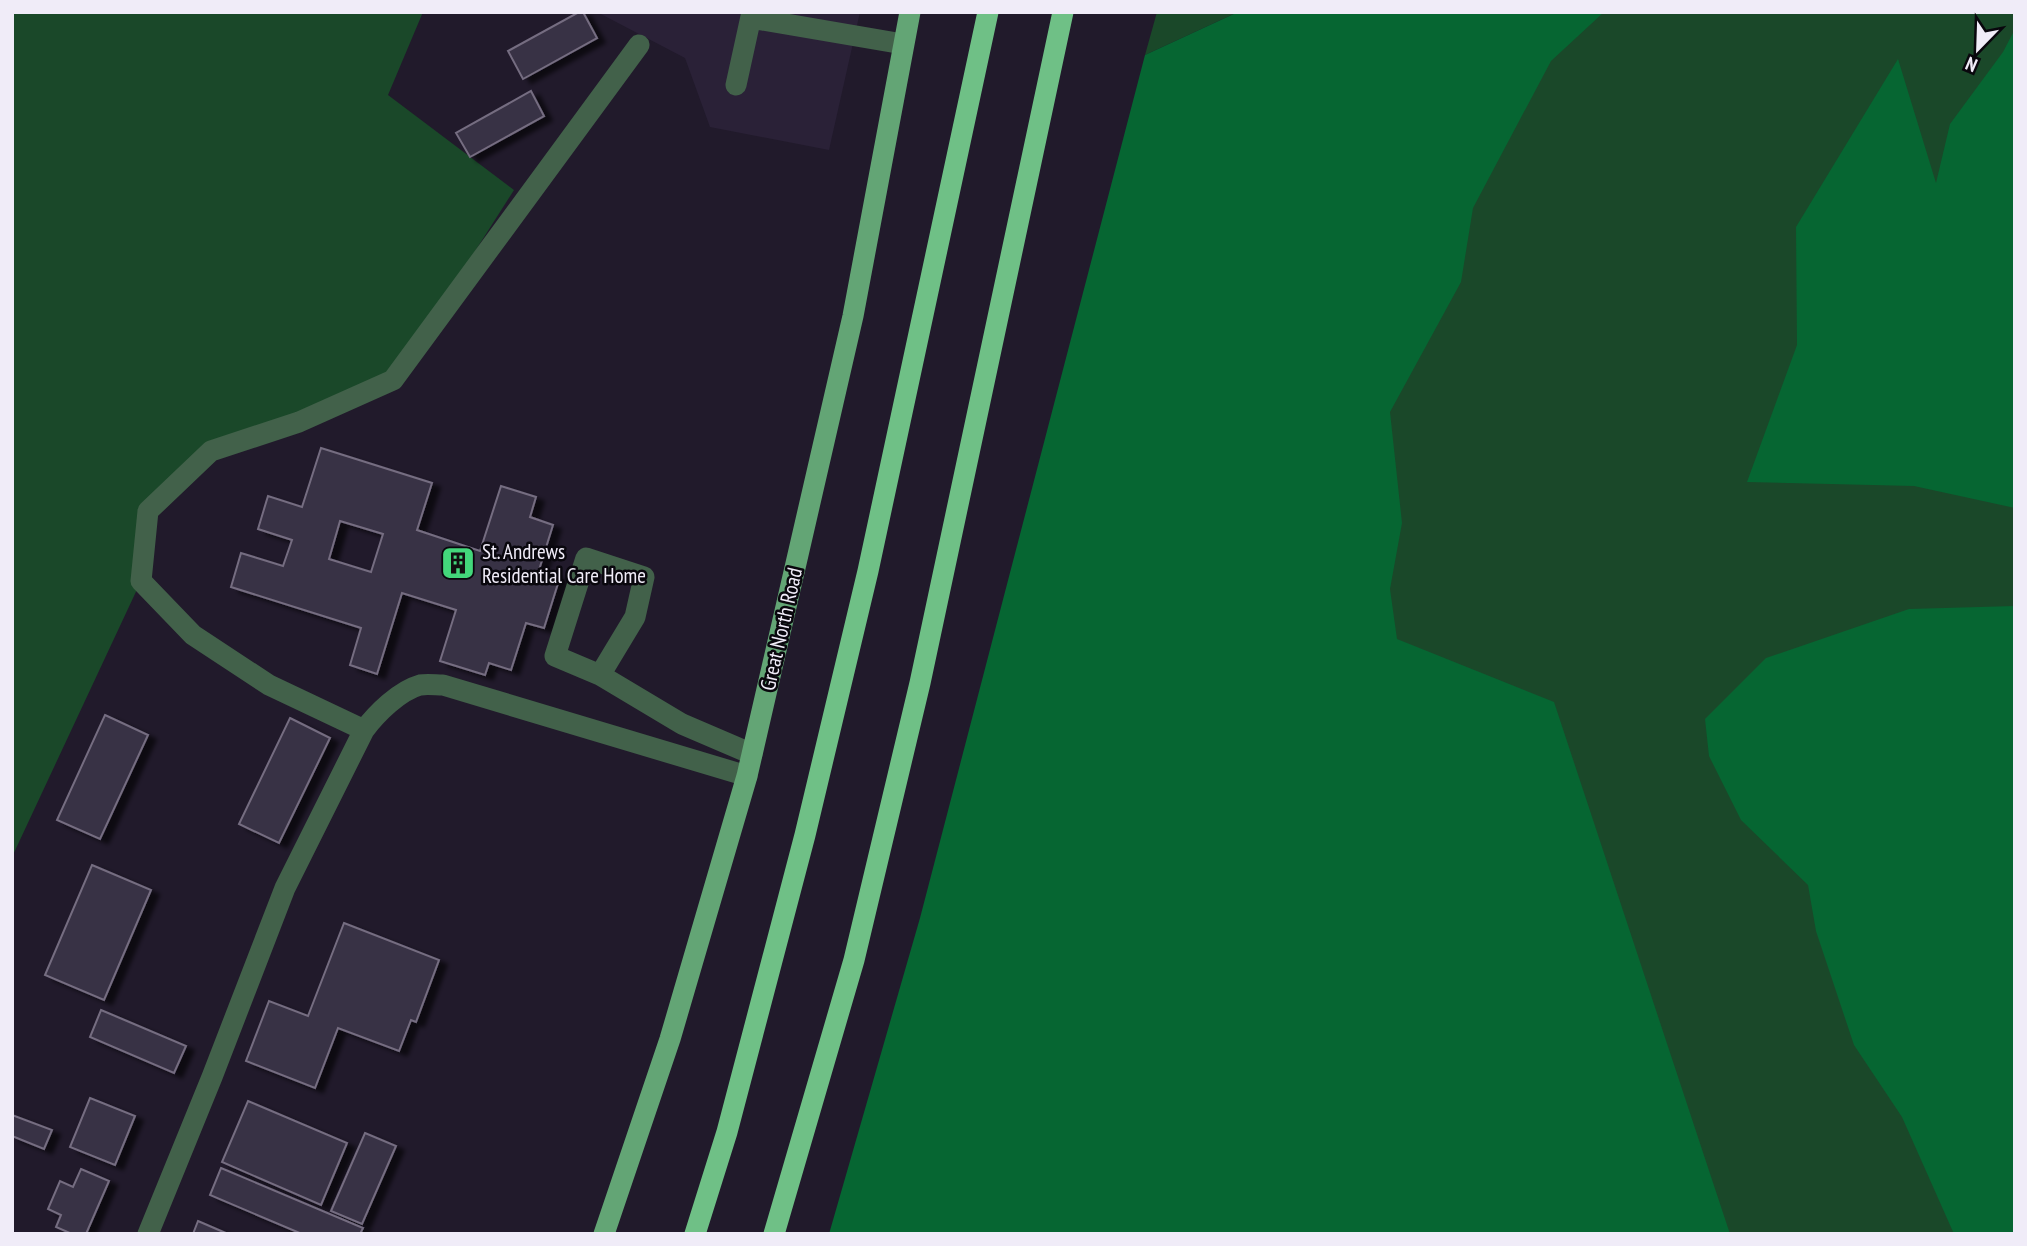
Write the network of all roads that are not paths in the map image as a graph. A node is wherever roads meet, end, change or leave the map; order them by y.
1 (910, 12) edge
2 (988, 12) edge
3 (1063, 12) edge
4 (1076, 12) edge
5 (751, 15) edge
6 (639, 44) dead end
7 (903, 44) junction
8 (1055, 52) junction
9 (736, 85) dead end
10 (600, 675) junction
11 (364, 730) junction
12 (752, 754) junction
13 (747, 776) junction
14 (148, 1234) edge
15 (604, 1234) edge
16 (695, 1234) edge
17 (775, 1234) edge

1 - 7 main road, Great North Road
2 - 16 highway
3 - 8 highway
4 - 8 highway
5 - 7 lane
5 - 9 lane
6 - 11 lane
7 - 12 main road, Great North Road
8 - 17 highway
10 - 10 lane
10 - 12 lane
11 - 13 lane
11 - 14 lane
12 - 13 main road, Great North Road
13 - 15 main road, Great North Road

